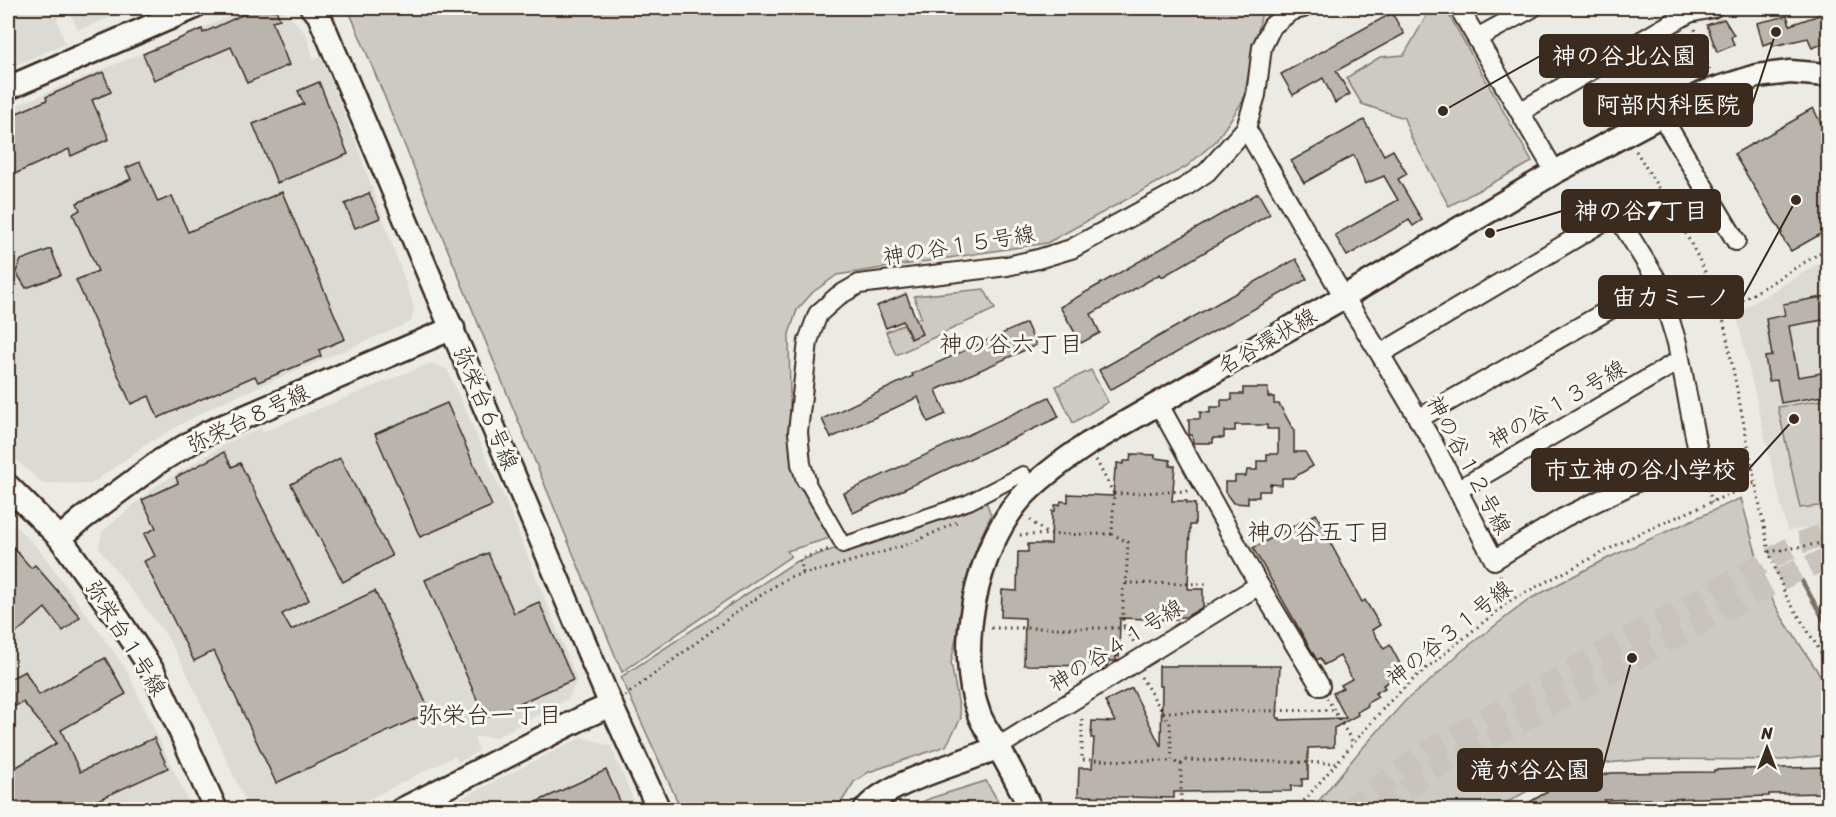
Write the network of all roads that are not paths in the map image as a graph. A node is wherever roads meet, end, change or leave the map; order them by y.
1 (194, 8) edge
2 (312, 8) edge
3 (1303, 8) edge
4 (1459, 8) edge
5 (1532, 8) edge
6 (1713, 8) edge
7 (1687, 10) edge
8 (1477, 38) junction
9 (1828, 75) edge
10 (8, 88) edge
11 (1520, 112) junction
12 (1661, 115) junction
13 (1246, 128) junction
14 (1555, 172) junction
15 (1736, 241) dead end
16 (1658, 282) junction
17 (1344, 297) junction
18 (453, 328) junction
19 (1380, 354) junction
20 (1680, 360) junction
21 (1158, 403) junction
22 (1418, 419) junction
23 (1023, 474) dead end
24 (806, 480) joint
25 (8, 486) edge
26 (1458, 490) junction
27 (60, 538) junction
28 (1259, 585) junction
29 (1320, 686) road end
30 (611, 705) junction
31 (998, 747) junction
32 (216, 810) edge
33 (401, 810) edge
34 (659, 810) edge
35 (866, 810) edge
36 (1031, 810) edge

1 - 10 street
2 - 18 street, 弥栄台６号線
3 - 13 street, 神の谷１５号線
4 - 8 street
5 - 8 street
6 - 7 street
7 - 11 street
8 - 11 street
9 - 12 street, 名谷環状線
11 - 14 street
12 - 14 street, 名谷環状線
12 - 15 street
13 - 17 street, 神の谷１２号線
13 - 24 street, 神の谷１５号線
14 - 17 street, 名谷環状線
16 - 19 street
16 - 20 street
16 - 22 street
17 - 19 street, 神の谷１２号線
17 - 21 street, 名谷環状線
18 - 27 street, 弥栄台８号線
18 - 30 street, 弥栄台６号線
19 - 22 street, 神の谷１２号線
20 - 26 street, 神の谷１３号線
20 - 26 street, 神の谷１２号線
21 - 28 street
21 - 31 street, 名谷環状線
22 - 26 street, 神の谷１２号線
23 - 24 street
25 - 27 street, 弥栄台１号線
27 - 32 street, 弥栄台１号線
28 - 29 street
28 - 31 street, 神の谷４１号線
30 - 33 street
30 - 34 street, 弥栄台６号線
31 - 35 street
31 - 36 street, 名谷環状線

